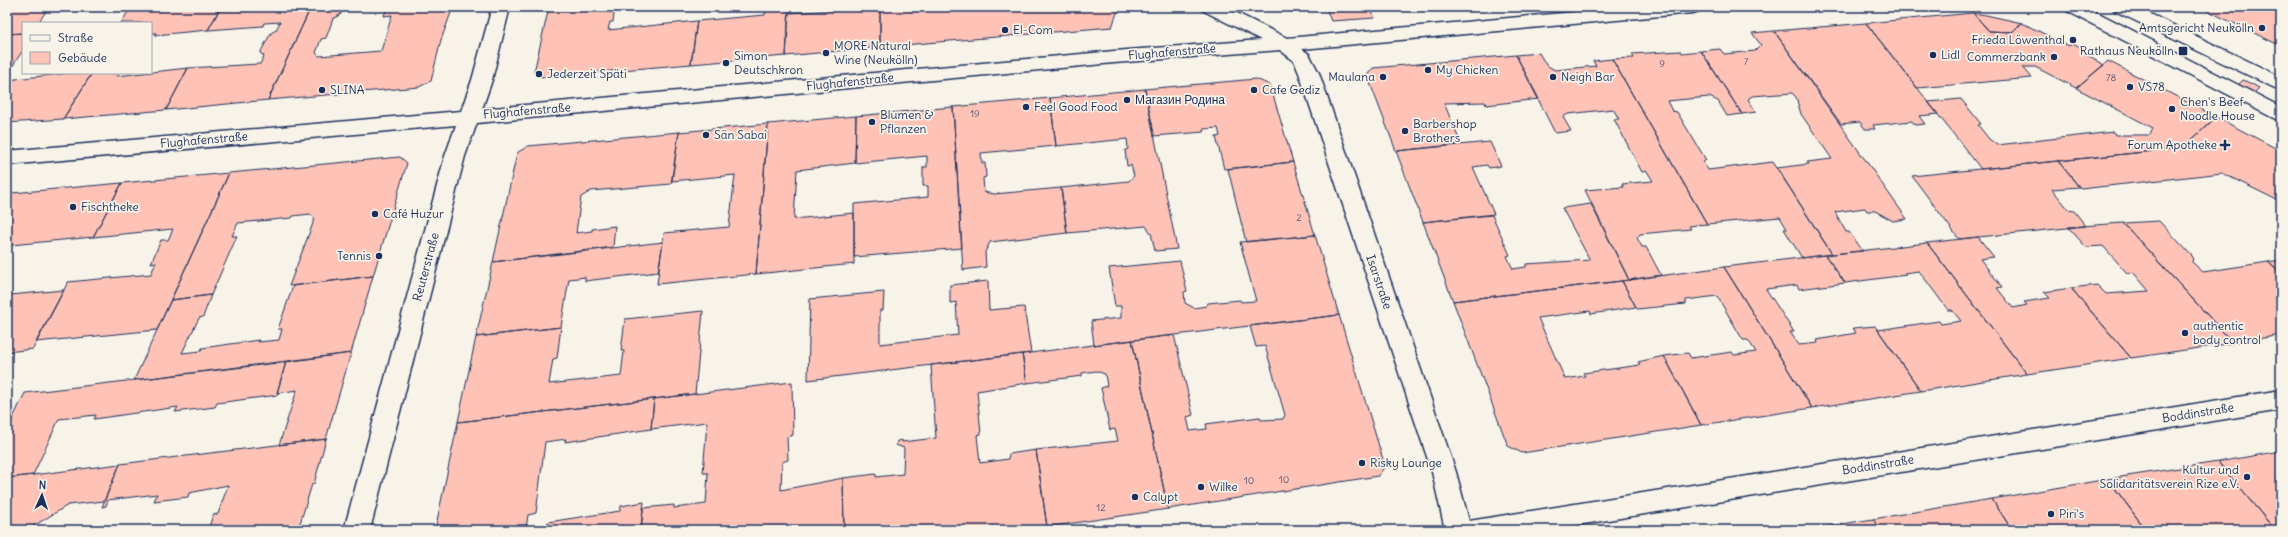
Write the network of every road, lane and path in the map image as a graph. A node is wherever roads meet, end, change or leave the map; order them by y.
1 (501, 7) edge
2 (1210, 7) edge
3 (1693, 7) edge
4 (2073, 7) edge
5 (2121, 7) edge
6 (1283, 43) junction
7 (2281, 86) edge
8 (2281, 115) edge
9 (469, 116) junction
10 (7, 158) edge
11 (2281, 400) edge
12 (357, 530) edge
13 (1458, 530) edge
14 (1476, 530) edge

1 - 9 street, Reuterstraße
2 - 6 street, Isarstraße
3 - 6 street, Flughafenstraße
4 - 8 street
5 - 7 street
6 - 9 street, Flughafenstraße
6 - 13 street, Isarstraße
9 - 10 street, Flughafenstraße
9 - 12 street, Reuterstraße
11 - 14 street, Boddinstraße

